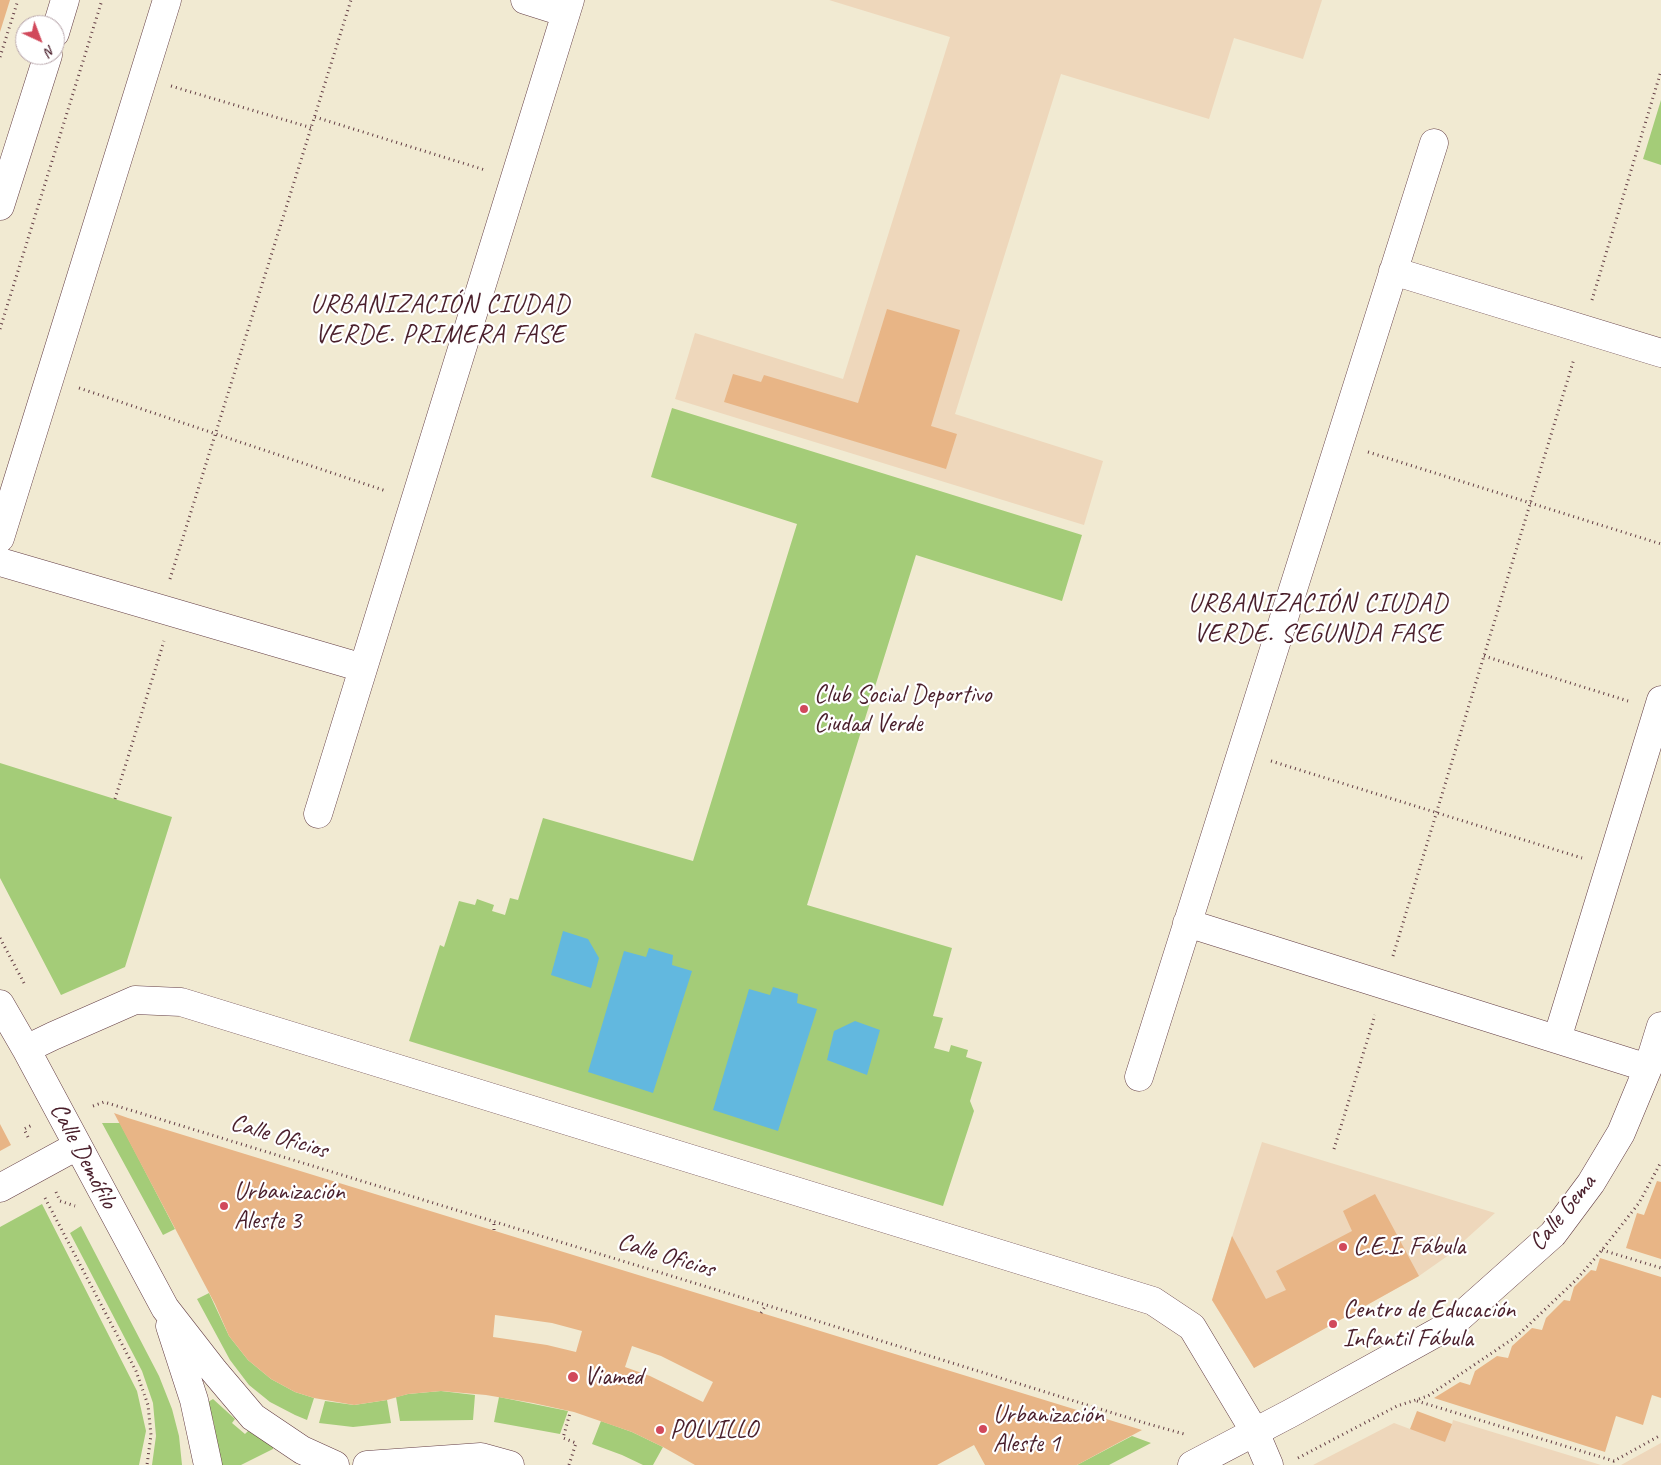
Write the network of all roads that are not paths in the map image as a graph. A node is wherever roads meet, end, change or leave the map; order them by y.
1 (65, 0) edge
2 (167, 0) edge
3 (524, 0) edge
4 (568, 6) edge
5 (60, 15) edge
6 (45, 65) edge
7 (1434, 143) dead end
8 (0, 206) edge
9 (1393, 271) junction
10 (1661, 353) edge
11 (0, 538) edge
12 (0, 562) edge
13 (363, 668) junction
14 (1659, 705) edge
15 (318, 814) dead end
16 (1187, 923) junction
17 (0, 1004) edge
18 (1661, 1026) edge
19 (1557, 1039) junction
20 (26, 1049) junction
21 (1648, 1068) junction
22 (1139, 1077) dead end
23 (77, 1146) junction
24 (0, 1188) edge
25 (165, 1308) junction
26 (1255, 1432) junction
27 (1282, 1462) edge
28 (208, 1465) edge
29 (336, 1465) edge
30 (367, 1465) edge
31 (510, 1465) edge
32 (1192, 1465) edge

1 - 5 street
2 - 11 street
3 - 4 street
4 - 13 street
6 - 8 street
7 - 9 street
9 - 10 street
9 - 16 street
12 - 13 street
13 - 15 street
14 - 19 street
16 - 19 street
16 - 22 street
17 - 20 street, Calle Demófilo
18 - 21 street, Calle Gema
19 - 21 street
20 - 23 street, Calle Demófilo
20 - 26 street
21 - 26 street, Calle Gema
23 - 24 street
23 - 25 street, Calle Demófilo
25 - 28 street
25 - 29 street
26 - 27 street
26 - 32 street, Calle Gema
30 - 31 street

